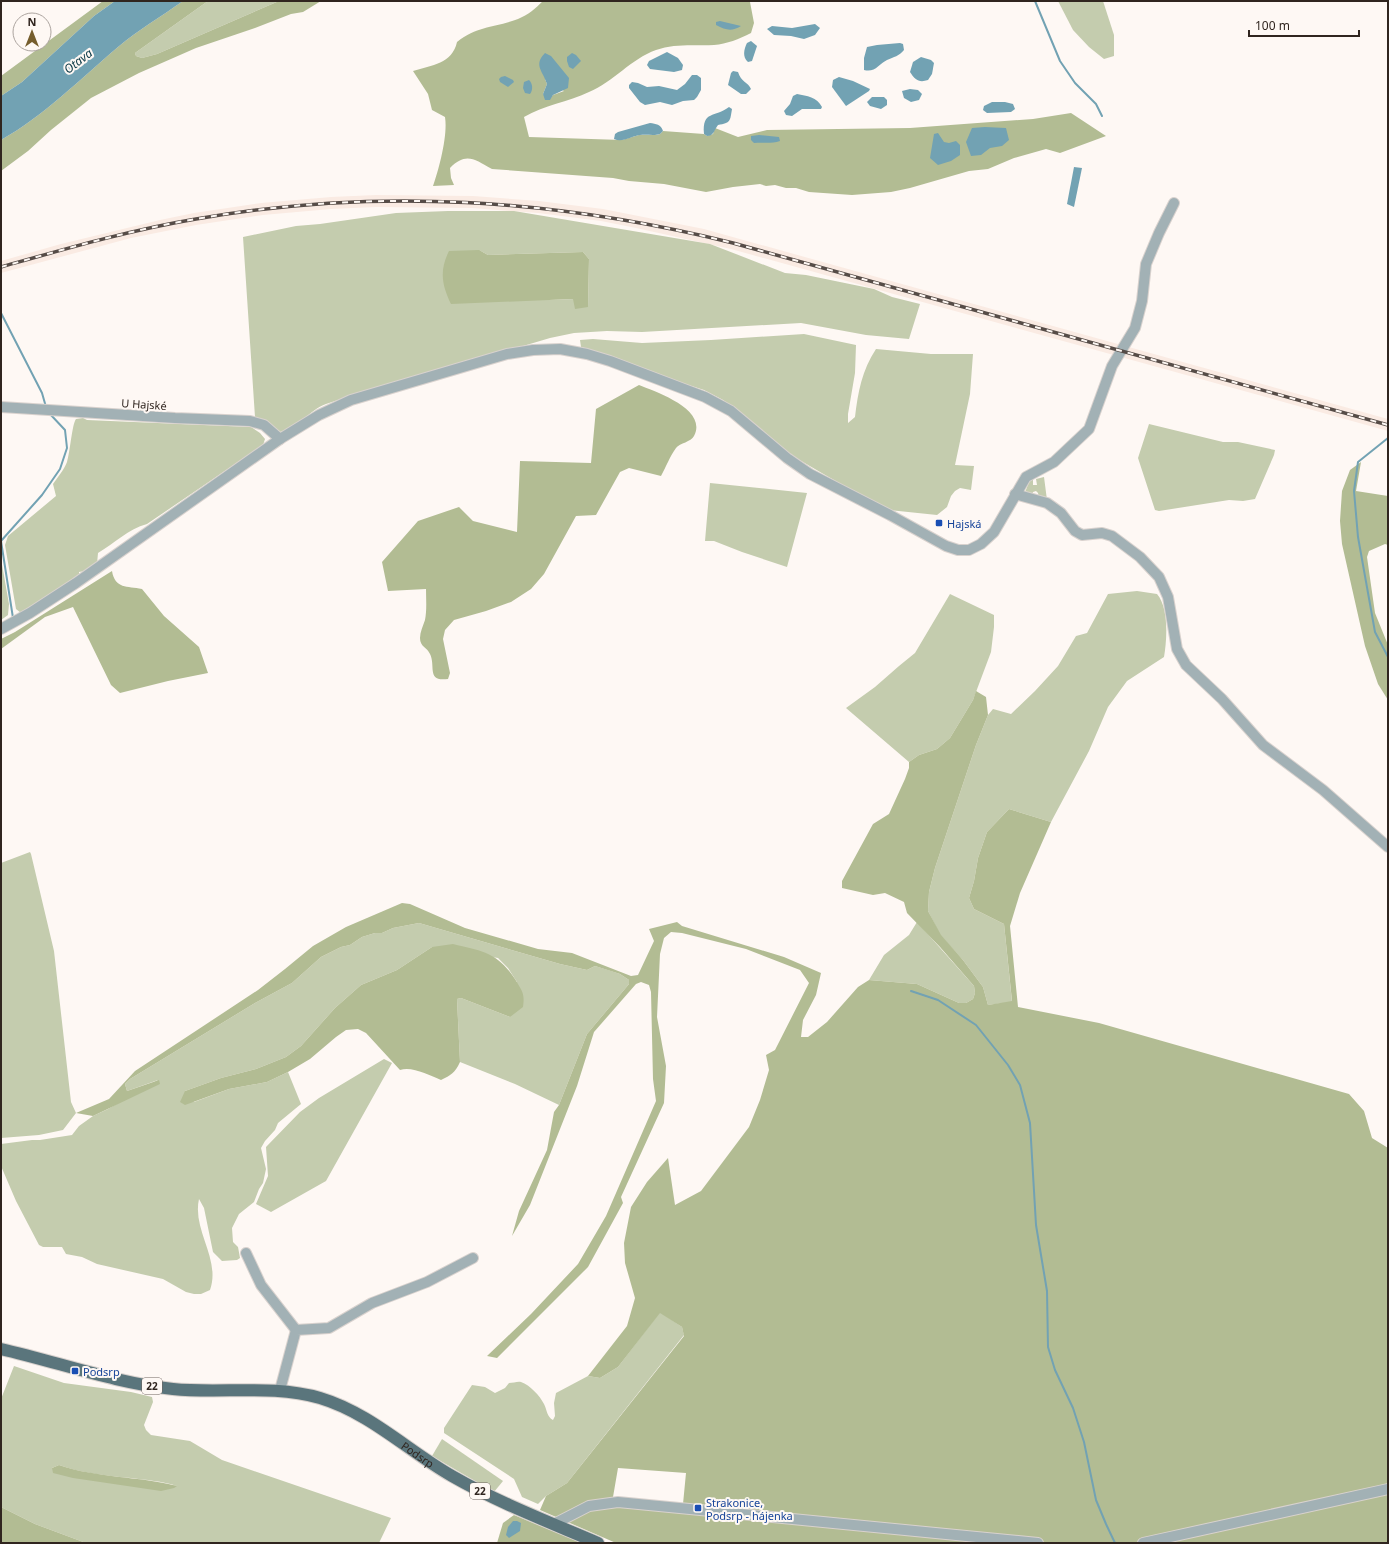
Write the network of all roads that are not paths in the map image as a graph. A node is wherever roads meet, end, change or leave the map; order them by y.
1 (1174, 203) dead end
2 (1, 407) edge
3 (280, 439) junction
4 (1015, 494) junction
5 (1, 629) edge
6 (1388, 847) edge
7 (246, 1253) dead end
8 (474, 1258) dead end
9 (296, 1330) junction
10 (1, 1349) edge
11 (280, 1390) junction
12 (1388, 1489) edge
13 (554, 1524) junction
14 (598, 1543) edge
15 (1038, 1543) edge
16 (1143, 1543) edge

1 - 4 street
2 - 3 street, U Hajské
3 - 4 street
3 - 5 street
4 - 6 street
7 - 9 street
8 - 9 street
9 - 11 street
10 - 11 main road, Podsrp / 22
11 - 13 main road, Podsrp / 22
12 - 16 street
13 - 14 main road, 22
13 - 15 street

